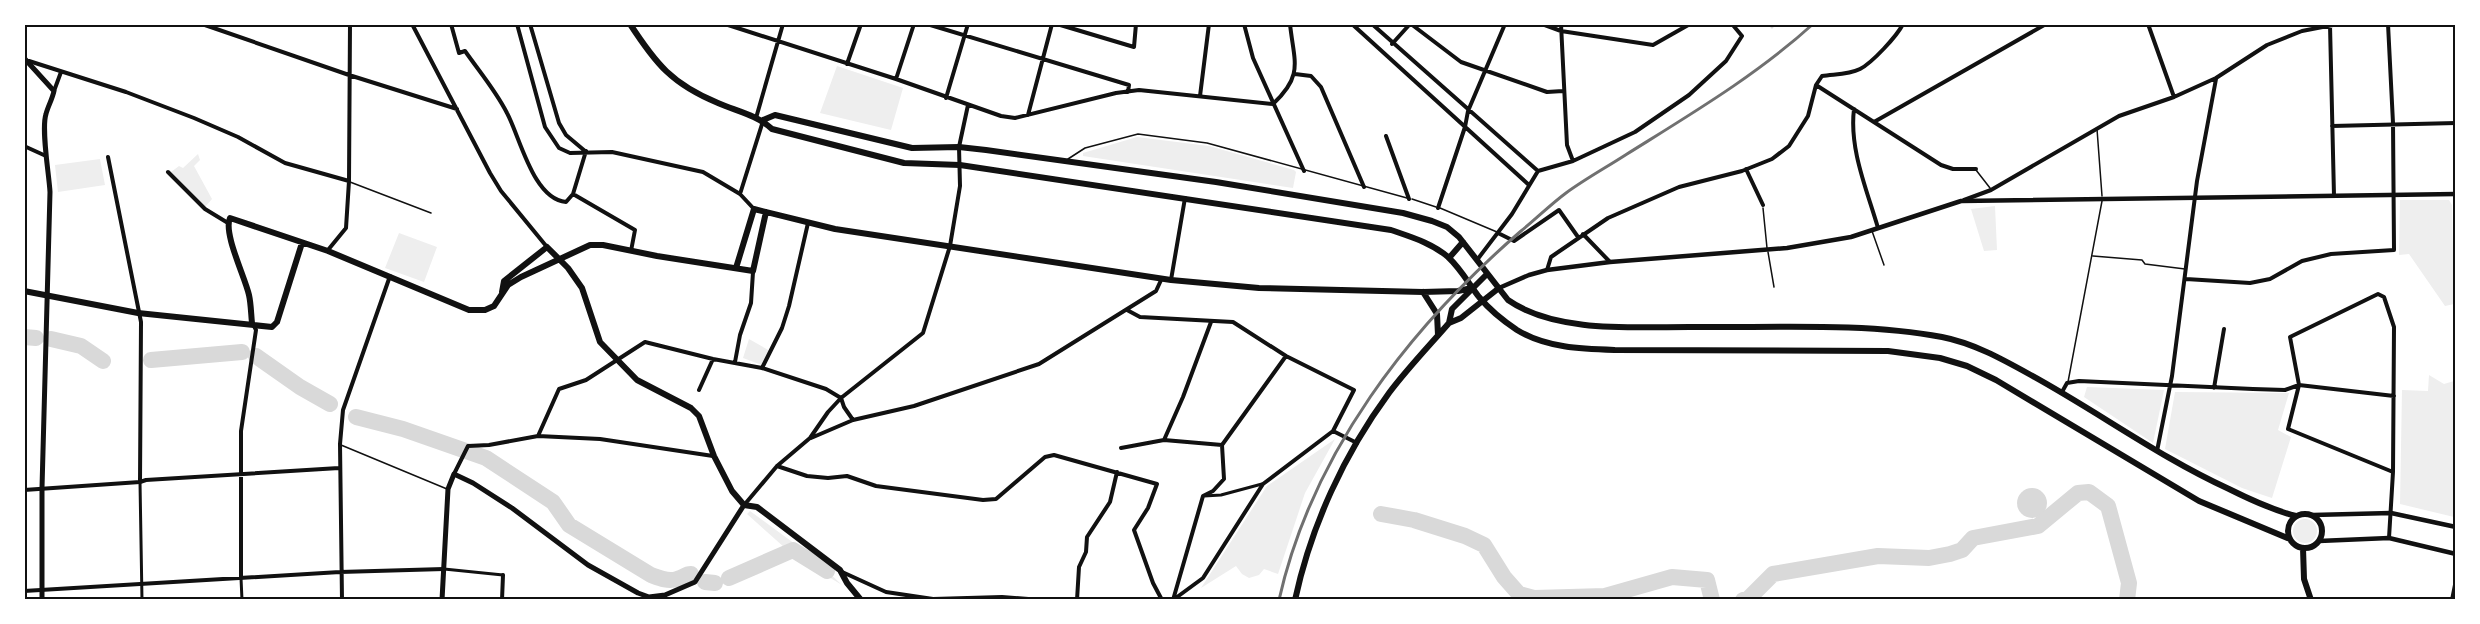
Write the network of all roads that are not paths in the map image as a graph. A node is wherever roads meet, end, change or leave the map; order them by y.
1 (202, 24) edge
2 (350, 24) edge
3 (412, 24) edge
4 (451, 24) edge
5 (517, 24) edge
6 (530, 24) edge
7 (630, 24) edge
8 (725, 24) edge
9 (783, 24) edge
10 (861, 24) edge
11 (914, 24) edge
12 (927, 24) edge
13 (968, 24) edge
14 (1052, 24) edge
15 (1057, 24) edge
16 (1136, 24) edge
17 (1209, 24) edge
18 (1244, 24) edge
19 (1290, 24) edge
20 (1352, 24) edge
21 (1372, 24) edge
22 (1410, 24) edge
23 (1505, 24) edge
24 (1542, 24) edge
25 (1561, 24) edge
26 (1690, 24) edge
27 (1732, 24) edge
28 (1903, 24) edge
29 (2046, 24) edge
30 (2148, 24) edge
31 (2338, 24) edge
32 (2388, 24) edge
33 (2455, 24) edge
34 (2330, 25) edge
35 (1561, 31) junction
36 (964, 35) junction
37 (778, 42) junction
38 (1392, 44) junction
39 (1043, 57) junction
40 (26, 60) edge
41 (847, 64) junction
42 (1485, 71) junction
43 (61, 72) junction
44 (1295, 74) junction
45 (349, 75) junction
46 (2216, 78) junction
47 (2456, 78) edge
48 (896, 79) junction
49 (1816, 85) junction
50 (54, 91) junction
51 (1128, 92) junction
52 (1563, 92) junction
53 (1200, 96) junction
54 (2174, 97) junction
55 (946, 98) junction
56 (1273, 104) junction
57 (968, 105) junction
58 (457, 109) junction
59 (1854, 109) junction
60 (1468, 111) junction
61 (1028, 116) junction
62 (760, 119) junction
63 (1874, 122) junction
64 (2393, 123) junction
65 (2456, 123) edge
66 (2332, 126) junction
67 (1465, 127) junction
68 (2097, 129) junction
69 (1386, 136) dead end
70 (24, 146) edge
71 (959, 147) junction
72 (586, 151) junction
73 (46, 156) junction
74 (108, 157) dead end
75 (1573, 161) junction
76 (1065, 162) junction
77 (960, 165) junction
78 (1746, 169) junction
79 (1976, 169) joint
80 (168, 171) dead end
81 (1304, 171) junction
82 (1538, 171) junction
83 (350, 181) junction
84 (1529, 185) junction
85 (1364, 187) junction
86 (1991, 190) junction
87 (573, 194) junction
88 (740, 194) junction
89 (2456, 194) edge
90 (2393, 195) junction
91 (1185, 197) junction
92 (2334, 197) junction
93 (2195, 198) junction
94 (1409, 199) junction
95 (2102, 200) junction
96 (1961, 201) junction
97 (1762, 205) joint
98 (1438, 207) junction
99 (754, 208) junction
100 (766, 212) junction
101 (431, 213) dead end
102 (228, 223) junction
103 (808, 223) junction
104 (1878, 228) junction
105 (1872, 231) junction
106 (1498, 232) junction
107 (1584, 234) junction
108 (1578, 237) junction
109 (1463, 242) junction
110 (302, 243) junction
111 (950, 246) junction
112 (547, 247) junction
113 (1767, 250) junction
114 (328, 251) junction
115 (631, 252) junction
116 (2092, 256) junction
117 (1449, 258) junction
118 (1476, 260) junction
119 (1610, 262) junction
120 (1884, 265) dead end
121 (736, 268) junction
122 (2186, 269) junction
123 (1546, 270) junction
124 (753, 271) junction
125 (1487, 274) junction
126 (390, 276) junction
127 (1162, 278) junction
128 (2186, 279) junction
129 (1171, 280) junction
130 (1774, 287) dead end
131 (1472, 288) junction
132 (1499, 288) junction
133 (24, 291) edge
134 (1423, 292) junction
135 (47, 295) junction
136 (501, 295) junction
137 (1482, 300) junction
138 (1127, 310) junction
139 (138, 313) junction
140 (1211, 322) junction
141 (252, 323) junction
142 (1449, 323) junction
143 (2224, 328) dead end
144 (1438, 335) junction
145 (1286, 356) junction
146 (713, 360) junction
147 (616, 361) junction
148 (735, 362) junction
149 (762, 368) junction
150 (2067, 382) junction
151 (2299, 385) junction
152 (2169, 387) junction
153 (2214, 388) junction
154 (699, 390) dead end
155 (2062, 392) junction
156 (2394, 396) junction
157 (841, 398) junction
158 (854, 420) junction
159 (1334, 431) junction
160 (538, 436) junction
161 (810, 438) junction
162 (1164, 440) junction
163 (1357, 443) junction
164 (339, 444) junction
165 (1222, 445) junction
166 (1121, 448) dead end
167 (2157, 451) junction
168 (714, 456) junction
169 (777, 466) junction
170 (339, 468) junction
171 (1117, 472) junction
172 (2393, 472) junction
173 (454, 474) junction
174 (240, 475) junction
175 (140, 482) junction
176 (1263, 484) junction
177 (42, 488) junction
178 (448, 489) junction
179 (24, 490) edge
180 (1203, 496) junction
181 (744, 505) junction
182 (2391, 513) junction
183 (2313, 515) junction
184 (2296, 516) junction
185 (2456, 527) edge
186 (2389, 538) junction
187 (2290, 539) junction
188 (2319, 541) junction
189 (2303, 548) junction
190 (2456, 554) edge
191 (444, 569) junction
192 (840, 570) junction
193 (340, 572) junction
194 (502, 575) joint
195 (241, 578) junction
196 (2456, 580) edge
197 (141, 583) junction
198 (42, 590) junction
199 (24, 591) edge
200 (667, 598) edge
201 (42, 600) edge
202 (142, 600) edge
203 (242, 600) edge
204 (342, 600) edge
205 (442, 600) edge
206 (502, 600) edge
207 (861, 600) edge
208 (1041, 600) edge
209 (1077, 600) edge
210 (1162, 600) edge
211 (1173, 600) edge
212 (1295, 600) edge
213 (2311, 600) edge
214 (2452, 600) edge

1 - 45 street
2 - 45 street
3 - 58 street
4 - 87 street
5 - 72 street
6 - 72 street
7 - 62 main road
8 - 37 street
9 - 37 street
10 - 41 street
11 - 48 street
12 - 36 street
13 - 36 street
14 - 39 street
15 - 16 street
17 - 53 street
18 - 56 street
19 - 44 street
20 - 67 street
21 - 38 street
22 - 38 street
22 - 42 street
23 - 42 street
24 - 35 street
25 - 35 street
26 - 35 street
27 - 75 street
28 - 49 street
29 - 63 street
30 - 54 street
31 - 34 street
32 - 64 street
33 - 47 street
34 - 46 street
34 - 66 street
35 - 52 street
36 - 39 street
36 - 55 street
37 - 41 street
37 - 62 street
38 - 60 street
39 - 51 street
39 - 61 street
40 - 43 street
40 - 50 main road
41 - 48 street
42 - 52 street
42 - 60 street
43 - 50 street
43 - 83 street
44 - 56 street
44 - 85 street
45 - 58 street
45 - 83 street
46 - 54 street
46 - 93 street
48 - 55 street
49 - 59 street
49 - 78 street
50 - 73 main road
51 - 53 street
51 - 61 street
52 - 75 street
53 - 56 street
54 - 68 street
55 - 57 street
56 - 81 street
57 - 61 street
57 - 71 street
58 - 112 street
59 - 63 street
59 - 104 street
60 - 67 street
60 - 82 street
62 - 71 main road
62 - 77 main road
62 - 88 street
63 - 79 street
64 - 65 street
64 - 66 street
64 - 90 street
66 - 92 street
67 - 84 street
67 - 98 street
68 - 86 street
68 - 95 lane
69 - 94 street
70 - 73 street
71 - 76 main road
71 - 77 street
72 - 87 street
72 - 88 street
73 - 135 main road
74 - 139 street
75 - 82 street
76 - 81 lane
76 - 109 main road
77 - 91 main road
77 - 111 street
78 - 97 street
78 - 107 street
79 - 86 lane
80 - 102 street
81 - 85 lane
82 - 84 street
83 - 101 lane
83 - 114 street
84 - 106 street
85 - 94 lane
86 - 96 street
87 - 115 street
88 - 99 street
89 - 90 street
90 - 92 street
90 - 128 street
91 - 117 main road
91 - 129 street
92 - 93 street
93 - 95 street
93 - 122 street
94 - 98 lane
95 - 96 street
95 - 116 lane
96 - 104 street
97 - 113 lane
98 - 106 lane
99 - 100 main road
99 - 121 main road
100 - 103 main road
100 - 124 main road
102 - 110 main road
102 - 141 main road
103 - 111 main road
103 - 149 street
104 - 105 street
105 - 113 street
105 - 120 lane
106 - 108 street
106 - 118 street
107 - 108 street
107 - 119 street
108 - 123 street
109 - 117 main road
109 - 118 main road
110 - 114 main road
110 - 141 main road
111 - 127 main road
111 - 157 street
112 - 136 main road
112 - 147 main road
113 - 119 street
113 - 130 lane
114 - 126 main road
115 - 121 main road
115 - 136 main road
116 - 122 lane
116 - 150 lane
117 - 131 main road
118 - 125 main road
119 - 123 street
121 - 124 main road
122 - 128 street
123 - 132 street
124 - 148 street
125 - 131 main road
125 - 132 main road
126 - 136 main road
126 - 164 street
127 - 129 main road
127 - 138 street
128 - 152 street
129 - 134 main road
131 - 134 main road
131 - 137 main road
131 - 142 main road
132 - 137 main road
132 - 155 main road
133 - 135 main road
134 - 144 main road
135 - 139 main road
135 - 177 main road
137 - 142 main road
137 - 187 main road
138 - 140 street
138 - 158 street
139 - 141 main road
139 - 175 street
140 - 145 street
140 - 162 street
141 - 174 street
142 - 144 main road
143 - 153 street
144 - 163 main road
145 - 159 street
145 - 165 street
146 - 147 street
146 - 148 street
146 - 154 street
147 - 160 street
147 - 168 main road
148 - 149 street
149 - 157 street
150 - 152 street
150 - 155 street
151 - 153 street
151 - 156 street
151 - 156 street
151 - 172 street
152 - 153 street
152 - 167 street
155 - 167 main road
156 - 172 street
157 - 158 street
157 - 161 street
158 - 161 street
159 - 163 street
159 - 176 street
160 - 168 street
160 - 173 street
161 - 169 street
162 - 165 street
162 - 166 street
163 - 212 main road
164 - 170 street
164 - 178 lane
165 - 180 street
167 - 184 main road
168 - 181 main road
169 - 171 street
169 - 181 street
170 - 174 street
170 - 193 street
171 - 209 street
171 - 210 street
172 - 182 street
173 - 178 main road
173 - 200 main road
174 - 175 street
174 - 195 street
175 - 177 street
175 - 197 street
176 - 180 street
176 - 211 street
177 - 179 street
177 - 198 main road
178 - 191 main road
180 - 211 street
181 - 192 main road
181 - 200 main road
182 - 183 street
182 - 185 street
182 - 186 street
183 - 184 main road
183 - 188 main road
184 - 187 main road
186 - 188 street
186 - 190 street
187 - 189 main road
188 - 189 main road
189 - 213 main road
191 - 193 street
191 - 194 street
191 - 205 main road
192 - 207 main road
192 - 208 street
193 - 195 street
193 - 204 street
194 - 206 street
195 - 197 street
195 - 203 street
196 - 214 street
197 - 198 street
197 - 202 street
198 - 199 street
198 - 201 main road

